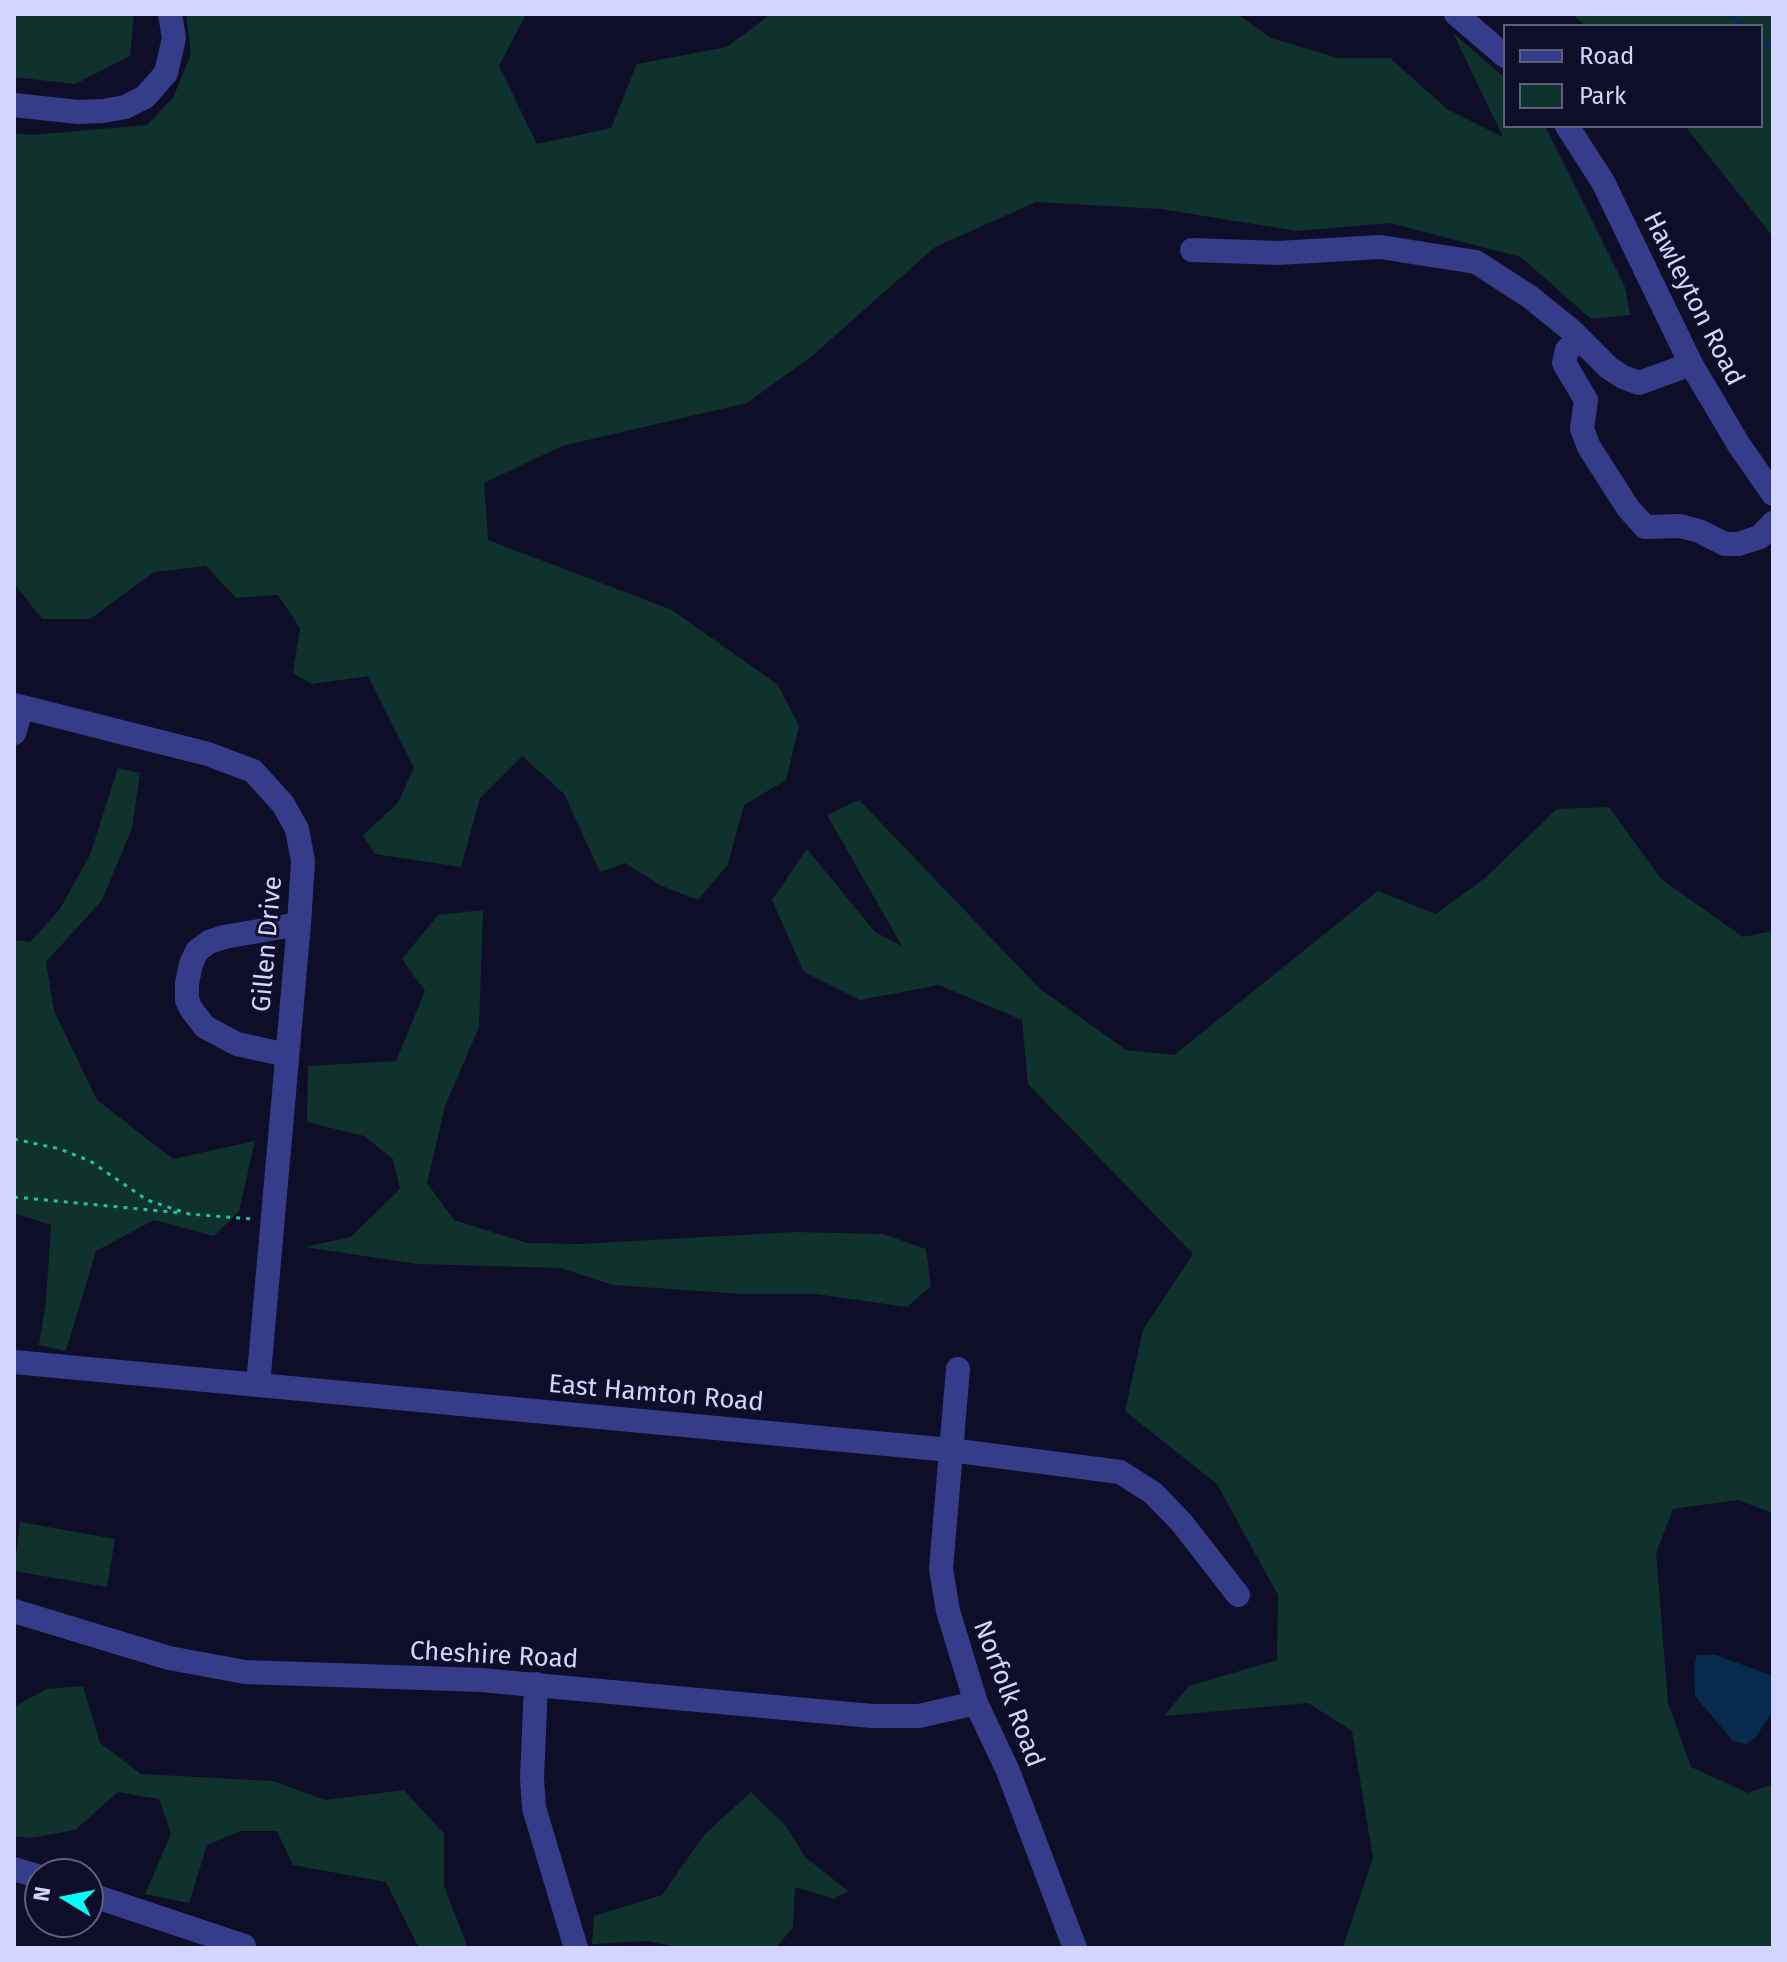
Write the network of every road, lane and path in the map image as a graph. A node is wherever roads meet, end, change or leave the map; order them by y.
1 (170, 14) edge
2 (1456, 14) edge
3 (1503, 54) edge
4 (14, 105) edge
5 (1568, 128) edge
6 (1192, 250) dead end
7 (1580, 339) junction
8 (1691, 364) junction
9 (1773, 494) edge
10 (1773, 523) edge
11 (18, 706) edge
12 (14, 733) edge
13 (299, 924) junction
14 (287, 1055) junction
15 (14, 1139) edge
16 (14, 1197) edge
17 (189, 1214) junction
18 (273, 1219) junction
19 (14, 1362) edge
20 (958, 1369) dead end
21 (258, 1385) junction
22 (950, 1450) junction
23 (1238, 1595) dead end
24 (14, 1611) edge
25 (536, 1684) junction
26 (976, 1703) junction
27 (104, 1899) edge
28 (244, 1946) edge
29 (576, 1948) edge
30 (1075, 1948) edge

1 - 4 street
2 - 3 street
5 - 8 street, Hawleyton Road
6 - 7 street
7 - 8 street
7 - 10 street
8 - 9 street, Hawleyton Road
11 - 12 street
11 - 13 street, Gillen Drive
13 - 14 street, Gillen Drive
13 - 14 street
14 - 18 street, Gillen Drive
15 - 17 path
16 - 17 path
17 - 18 path
18 - 21 street, Gillen Drive
19 - 21 street, East Hamton Road
20 - 22 street, Norfolk Road
21 - 22 street, East Hamton Road
22 - 23 street, East Hamton Road
22 - 26 street, Norfolk Road
24 - 25 street, Cheshire Road
25 - 26 street, Cheshire Road
25 - 29 street
26 - 30 street, Norfolk Road
27 - 28 street

